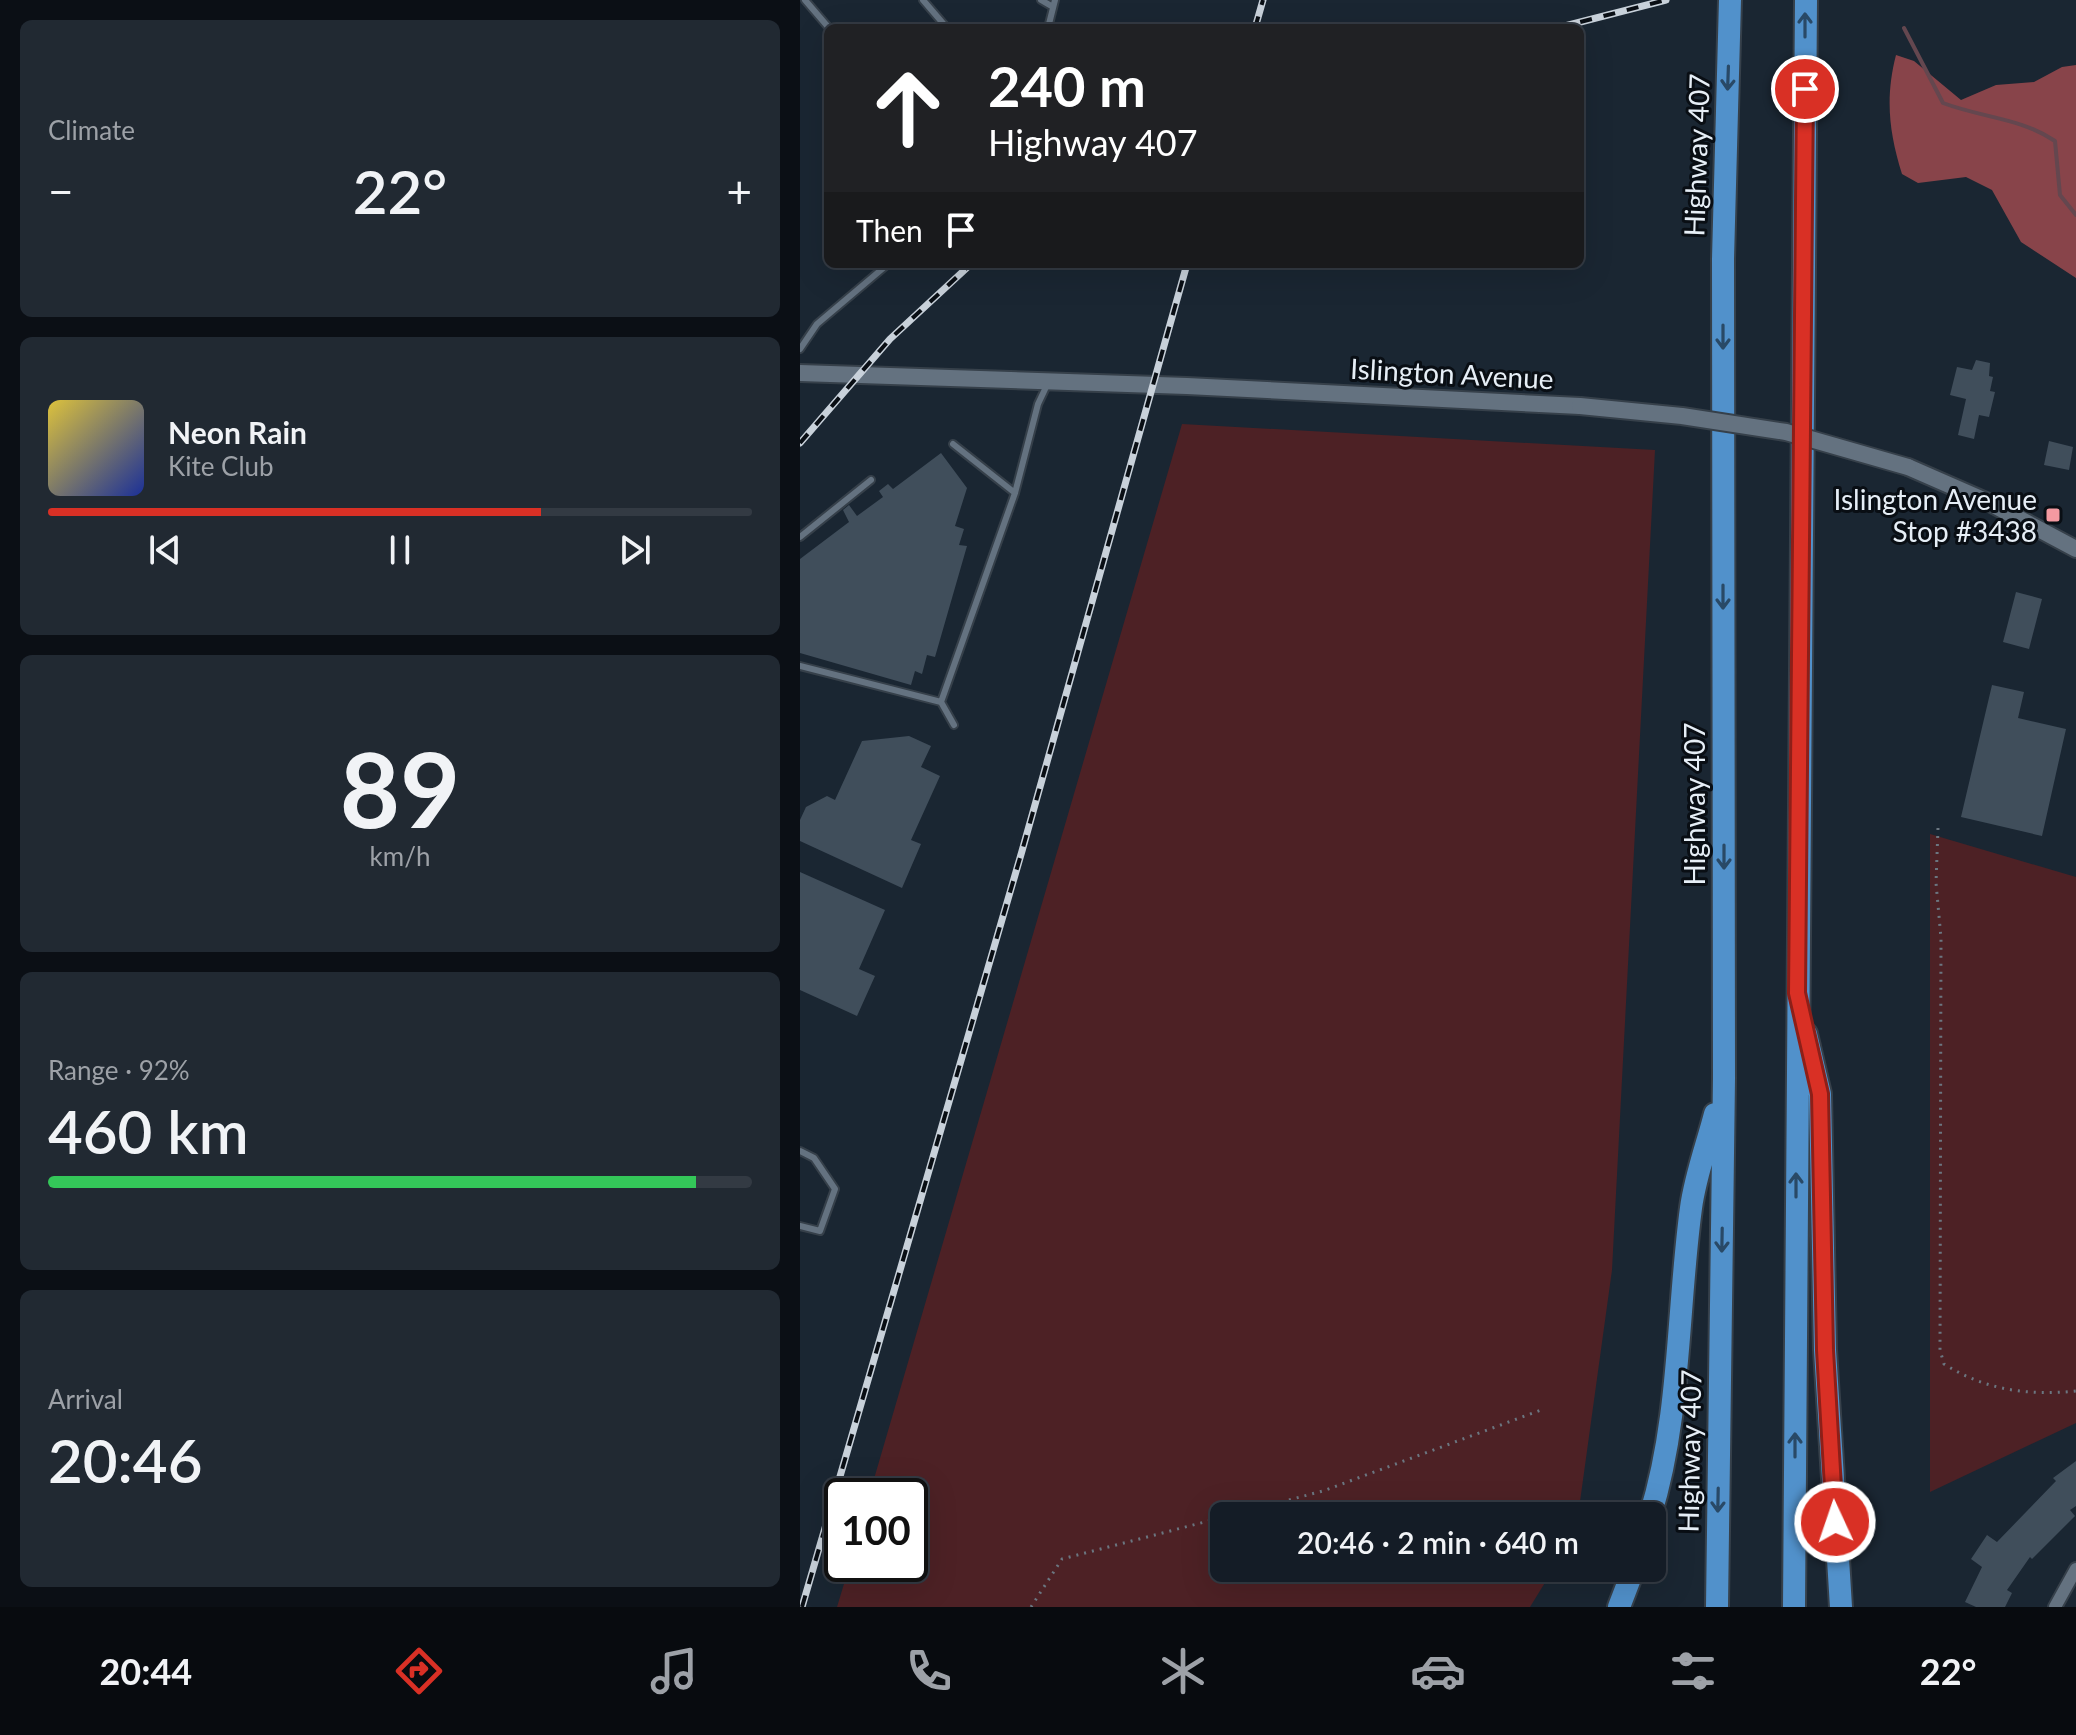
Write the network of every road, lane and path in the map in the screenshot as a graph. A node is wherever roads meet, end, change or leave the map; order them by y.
1 (805, 0) edge
2 (923, 0) edge
3 (1041, 0) edge
4 (1730, 0) edge
5 (1806, 0) edge
6 (1054, 4) edge
7 (826, 24) edge
8 (944, 24) edge
9 (1049, 24) edge
10 (883, 268) edge
11 (800, 349) edge
12 (800, 373) edge
13 (1048, 382) junction
14 (953, 444) dead end
15 (871, 480) dead end
16 (1015, 493) junction
17 (800, 537) edge
18 (2076, 549) edge
19 (800, 666) edge
20 (941, 702) junction
21 (954, 725) dead end
22 (1938, 828) dead end
23 (1797, 993) junction
24 (1724, 1078) junction
25 (800, 1151) edge
26 (800, 1226) edge
27 (2076, 1391) edge
28 (1541, 1410) dead end
29 (1280, 1502) edge
30 (1654, 1502) edge
31 (1210, 1520) edge
32 (2076, 1569) edge
33 (1629, 1582) edge
34 (1031, 1607) edge
35 (1619, 1607) edge
36 (1717, 1607) edge
37 (1794, 1607) edge
38 (1841, 1607) edge
39 (2055, 1607) edge

1 - 7 lane
2 - 8 lane
3 - 6 lane
4 -> 24 highway, Highway 407
23 -> 5 highway
6 - 9 lane
10 - 11 lane
12 - 13 main road, Islington Avenue
13 - 16 lane
13 - 18 main road, Islington Avenue, bridge
14 - 16 lane
15 - 17 lane
16 - 20 lane
19 - 20 lane
20 - 21 lane
22 - 27 path
37 -> 23 highway
23 - 38 highway
24 - 30 highway
24 -> 36 highway, Highway 407
25 - 26 lane
28 - 29 path
31 - 34 path
32 - 39 street
33 - 35 highway

